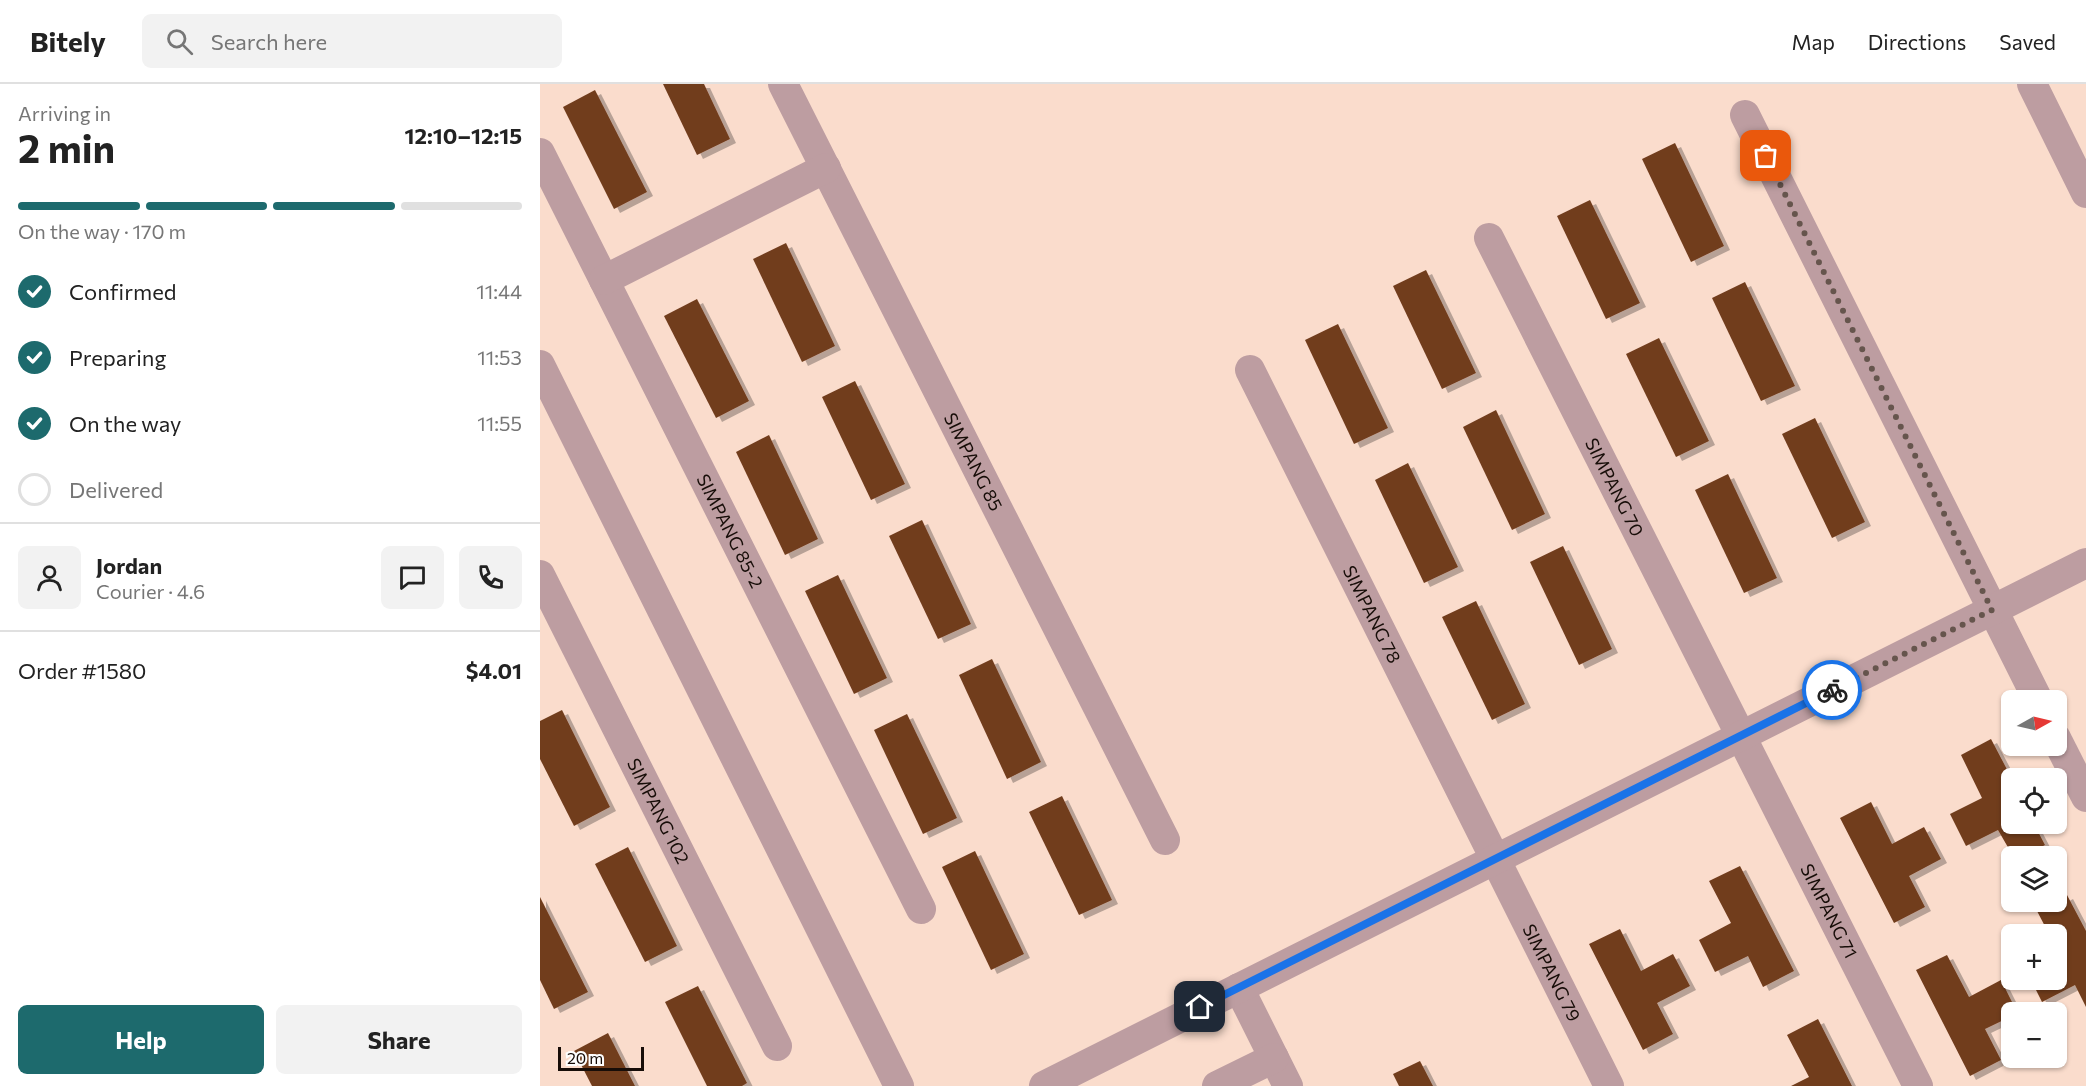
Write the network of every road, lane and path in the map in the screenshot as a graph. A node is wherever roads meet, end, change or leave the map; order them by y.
1 (783, 84) edge
2 (2032, 84) edge
3 (1745, 115) dead end
4 (540, 153) edge
5 (826, 168) junction
6 (2086, 193) edge
7 (1489, 238) dead end
8 (604, 280) junction
9 (540, 365) edge
10 (1250, 370) dead end
11 (2086, 562) edge
12 (540, 575) edge
13 (1992, 610) junction
14 (2033, 690) edge
15 (1741, 736) junction
16 (2065, 756) edge
17 (2086, 797) edge
18 (1165, 840) dead end
19 (1495, 859) junction
20 (921, 909) dead end
21 (1239, 988) junction
22 (777, 1046) dead end
23 (1274, 1058) junction
24 (899, 1086) edge
25 (1044, 1086) edge
26 (1217, 1086) edge
27 (1288, 1086) edge
28 (1609, 1086) edge
29 (1918, 1086) edge

1 - 5 street, SIMPANG 85
2 - 6 street
3 - 13 street
4 - 8 street, SIMPANG 85-2
5 - 8 street
5 - 18 street, SIMPANG 85
7 - 15 street, SIMPANG 70
8 - 20 street, SIMPANG 85-2
9 - 24 street
10 - 19 street, SIMPANG 78
11 - 13 street
12 - 22 street, SIMPANG 102
13 - 14 street
13 - 15 street
15 - 19 street
15 - 29 street, SIMPANG 71
16 - 17 street
19 - 21 street
19 - 28 street, SIMPANG 79
21 - 23 street
21 - 25 street
23 - 26 street
23 - 27 street

